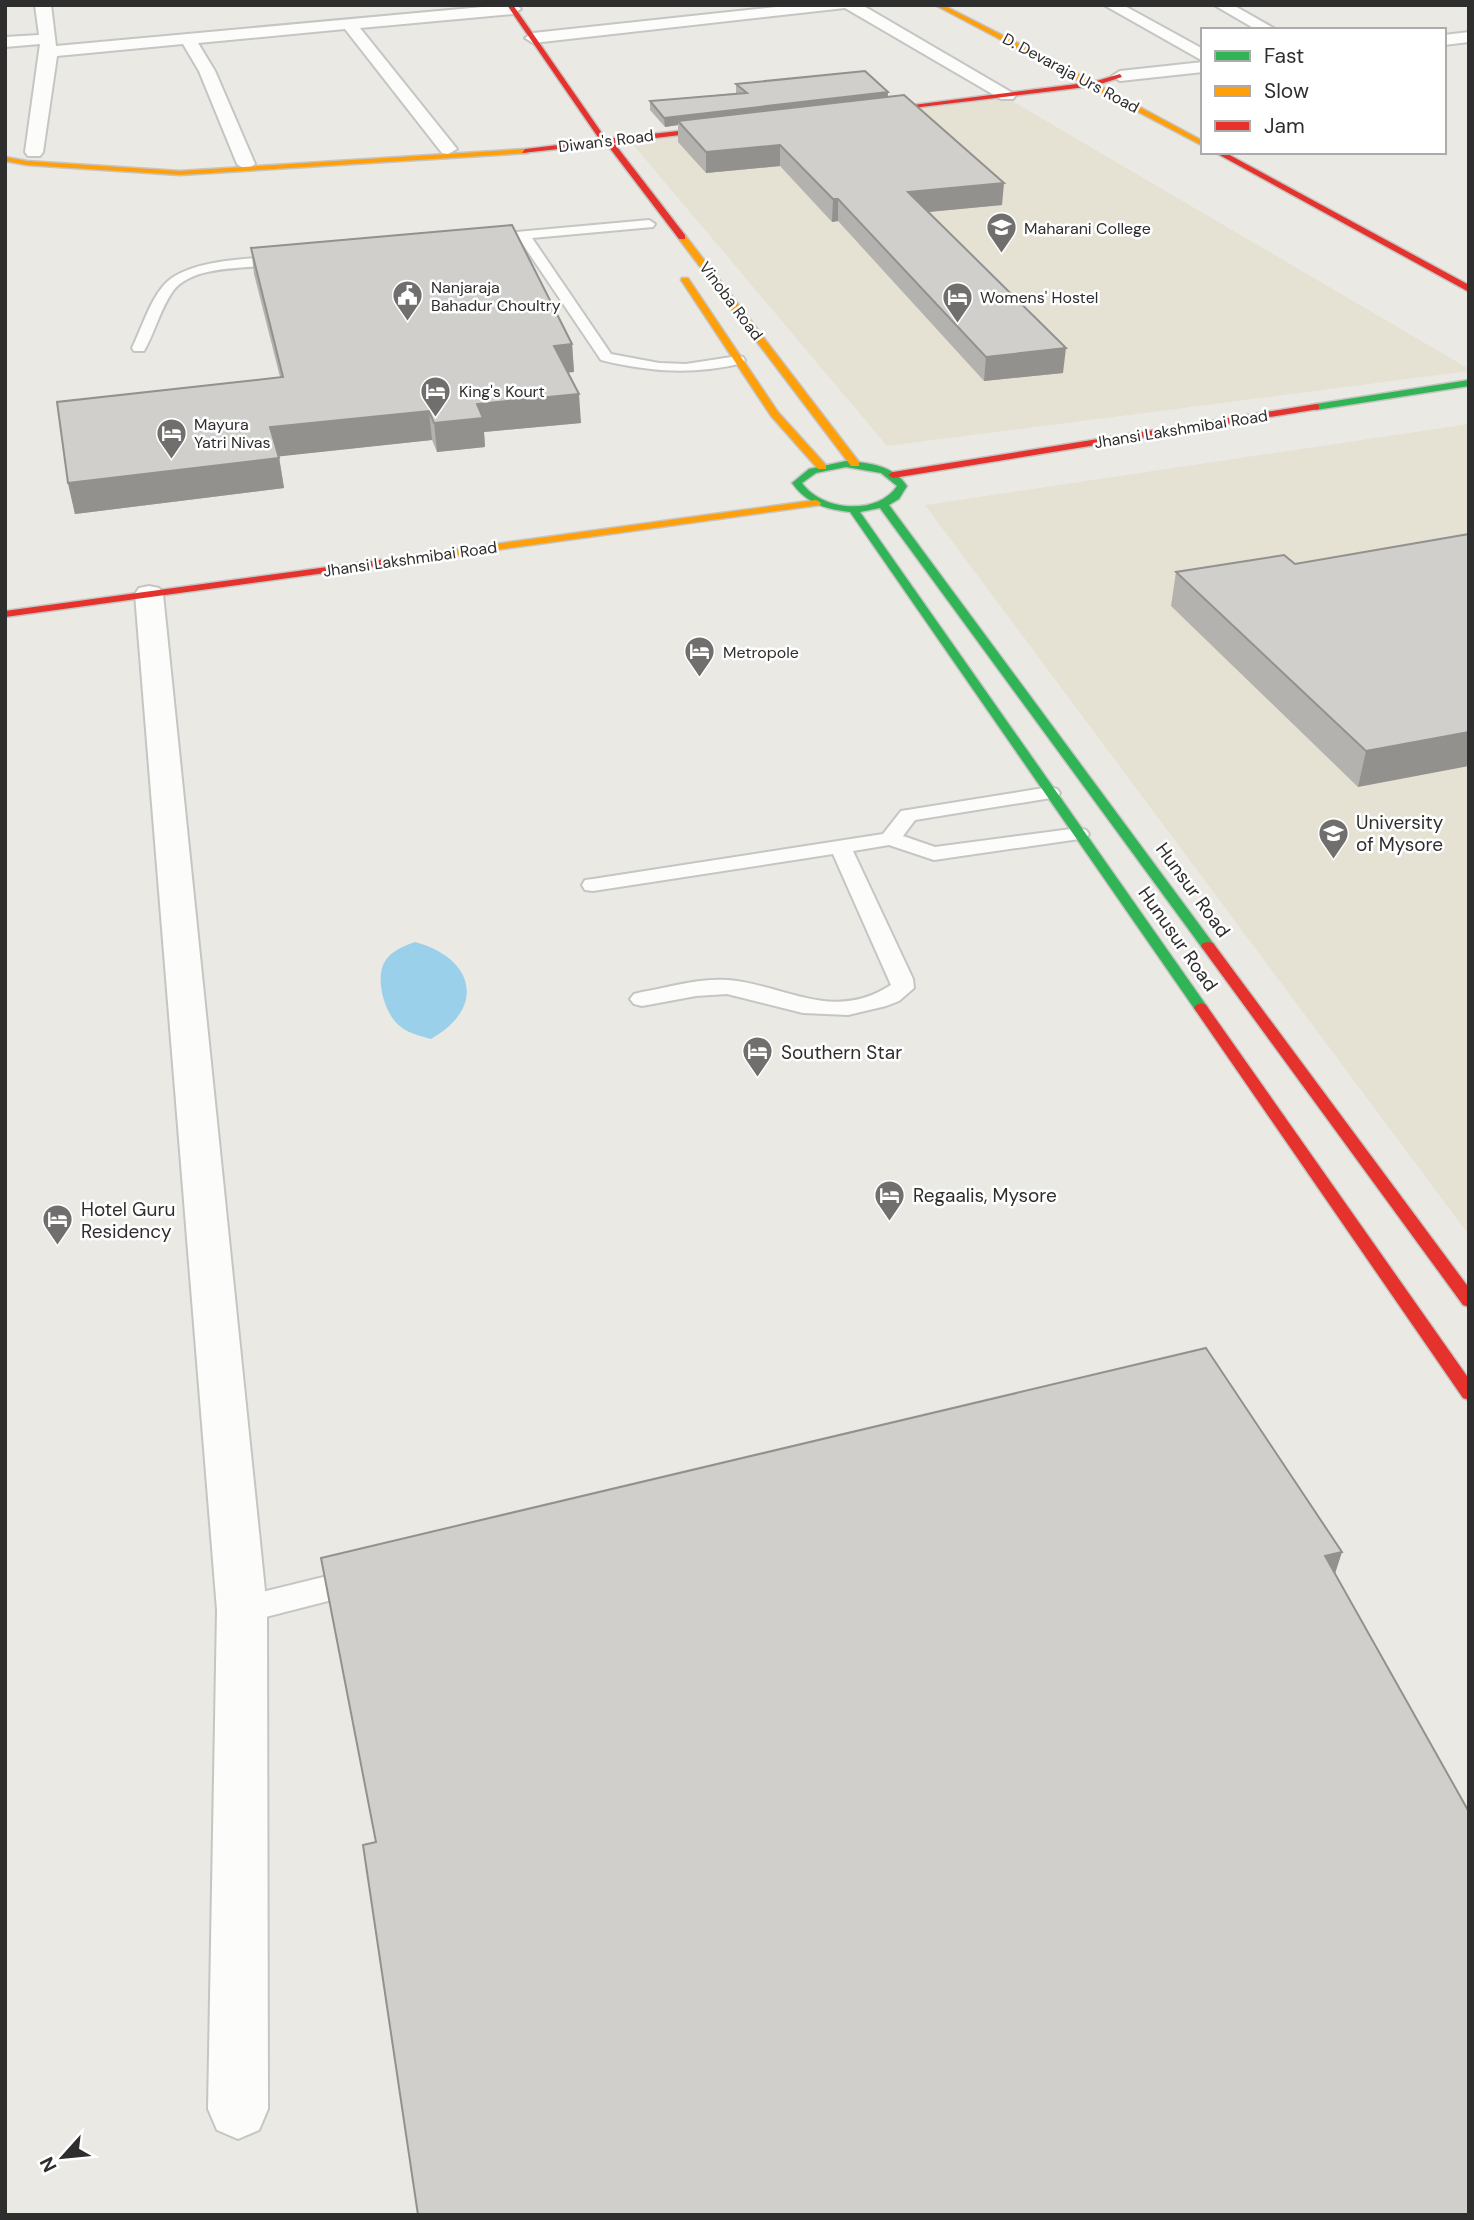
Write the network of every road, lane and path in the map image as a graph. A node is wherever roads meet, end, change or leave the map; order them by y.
1 (43, 5) edge
2 (730, 5) edge
3 (840, 5) edge
4 (850, 5) edge
5 (938, 5) edge
6 (1111, 5) edge
7 (1221, 5) edge
8 (512, 7) edge
9 (634, 12) dead end
10 (744, 15) junction
11 (348, 23) junction
12 (649, 26) junction
13 (1265, 28) edge
14 (1469, 37) edge
15 (533, 38) junction
16 (188, 39) junction
17 (1446, 40) edge
18 (5, 42) edge
19 (48, 46) junction
20 (1201, 54) edge
21 (1201, 67) edge
22 (1120, 76) joint
23 (1087, 80) junction
24 (1000, 92) junction
25 (843, 110) edge
26 (748, 121) edge
27 (602, 139) junction
28 (1201, 143) edge
29 (5, 147) edge
30 (448, 149) junction
31 (34, 152) junction
32 (1222, 154) edge
33 (5, 159) edge
34 (246, 164) junction
35 (626, 191) dead end
36 (648, 224) dead end
37 (523, 234) junction
38 (468, 240) edge
39 (303, 258) edge
40 (678, 269) dead end
41 (1469, 289) edge
42 (139, 348) dead end
43 (738, 360) junction
44 (1469, 383) edge
45 (855, 464) junction
46 (1054, 466) dead end
47 (822, 467) junction
48 (897, 482) junction
49 (816, 503) junction
50 (883, 504) junction
51 (853, 509) junction
52 (149, 594) junction
53 (5, 614) edge
54 (1050, 793) junction
55 (1079, 834) junction
56 (890, 839) junction
57 (841, 848) junction
58 (593, 885) dead end
59 (642, 999) dead end
60 (1469, 1301) edge
61 (1469, 1393) edge
62 (389, 1573) edge
63 (242, 1610) junction
64 (238, 2109) dead end

1 - 19 street
2 - 10 street
3 - 10 street
4 - 24 street
5 - 23 street, D. Devaraja Urs Road
6 - 20 street
7 - 13 street
8 - 11 street
8 - 15 street, Vinoba Road
9 - 12 street
10 - 12 street
11 - 16 street
11 - 30 street
12 - 15 street
14 - 17 street
15 - 27 street, Vinoba Road
16 - 19 street
16 - 34 street
18 - 19 street
19 - 31 street
21 - 22 street
22 - 23 street
23 - 24 street
23 - 28 street, D. Devaraja Urs Road
24 - 25 street
26 - 27 street, Diwan's Road
27 - 30 street
27 - 33 street, Diwan's Road
27 - 35 street, Vinoba Road
27 - 45 street, Vinoba Road
29 - 31 street
30 - 34 street
31 - 34 street
32 - 41 street
36 - 37 lane
37 - 38 lane
37 - 43 lane
39 - 42 lane
40 - 43 street, Vinoba Road
43 - 47 street, Vinoba Road
44 - 48 street, Jhansi Lakshmibai Road
45 - 47 street
45 - 48 street
46 - 48 street
47 - 49 street
48 - 50 street
49 - 51 street
49 - 52 street, Jhansi Lakshmibai Road
50 - 51 street
50 - 60 street, Hunsur Road
51 - 54 street, Hunusur Road
52 - 53 street, Jhansi Lakshmibai Road
52 - 63 street
54 - 55 street, Hunusur Road
54 - 56 lane
55 - 56 lane
55 - 61 street, Hunusur Road
56 - 57 lane
57 - 58 lane
57 - 59 lane
62 - 63 lane
63 - 64 street

